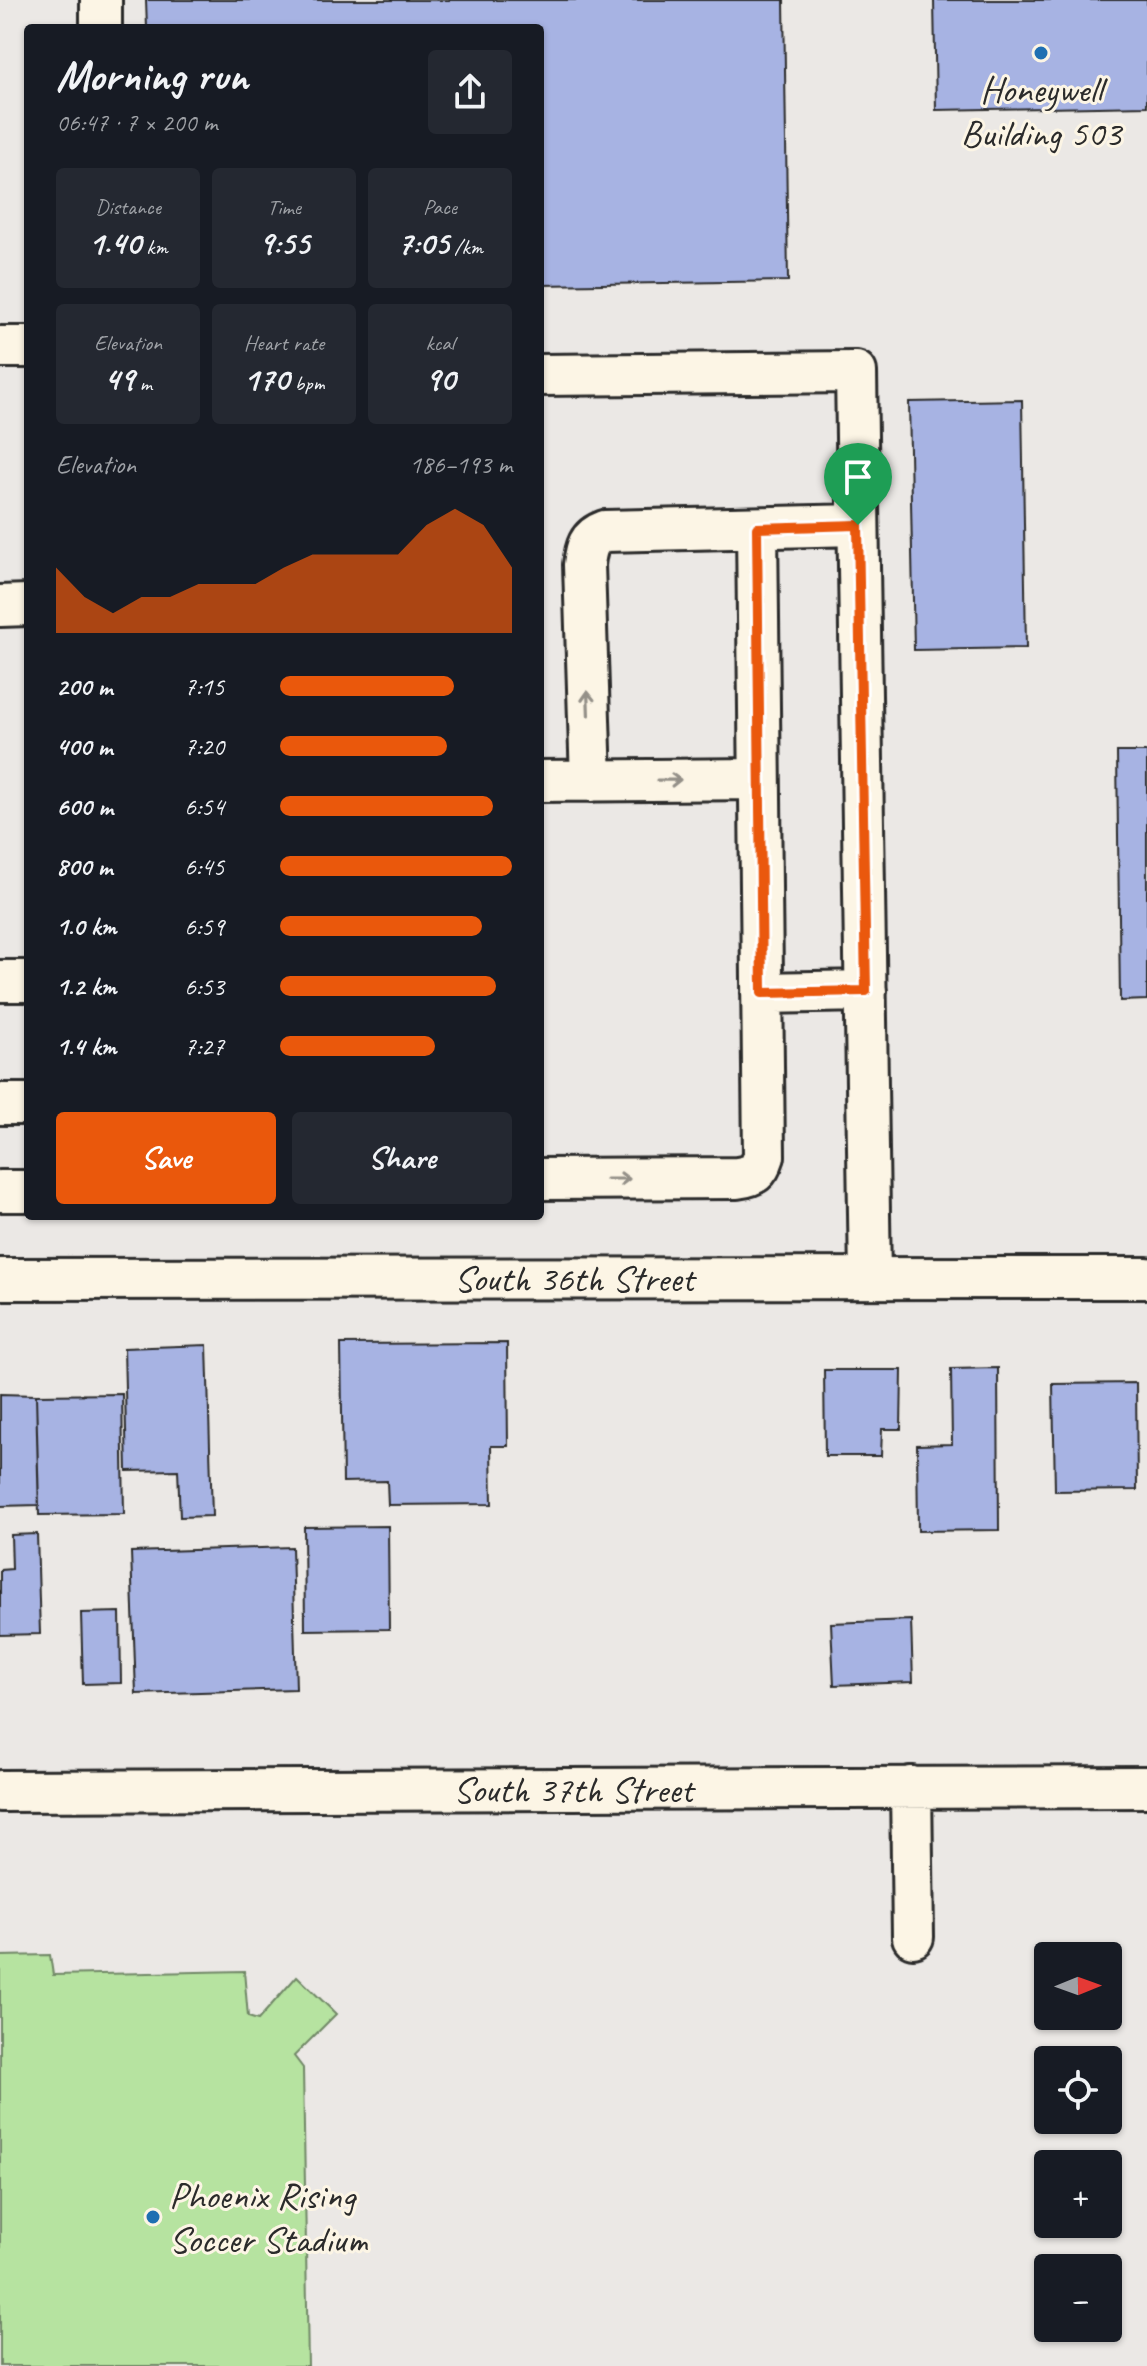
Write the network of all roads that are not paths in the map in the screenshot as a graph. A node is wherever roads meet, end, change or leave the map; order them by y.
1 (101, 0) edge
2 (101, 24) edge
3 (0, 347) edge
4 (24, 347) edge
5 (544, 375) edge
6 (858, 525) junction
7 (757, 528) junction
8 (24, 605) edge
9 (0, 606) edge
10 (759, 779) junction
11 (544, 781) edge
12 (591, 781) junction
13 (0, 981) edge
14 (24, 981) edge
15 (866, 991) junction
16 (762, 993) junction
17 (0, 1104) edge
18 (24, 1104) edge
19 (544, 1179) edge
20 (0, 1191) edge
21 (24, 1191) edge
22 (870, 1278) junction
23 (1147, 1278) edge
24 (0, 1279) edge
25 (911, 1787) junction
26 (1147, 1787) edge
27 (0, 1791) edge
28 (913, 1937) dead end

1 - 2 street
3 - 4 street
5 - 6 street
6 - 7 street
6 - 15 street
7 - 10 street
12 -> 7 street
8 - 9 street
12 -> 10 street
10 - 16 street
11 - 12 street
13 - 14 street
15 - 16 street
15 - 22 street
19 -> 16 street
17 - 18 street
20 - 21 street
22 - 23 street, South 36th Street
22 - 24 street, South 36th Street
25 - 26 street, South 37th Street
25 - 27 street, South 37th Street
25 - 28 street

